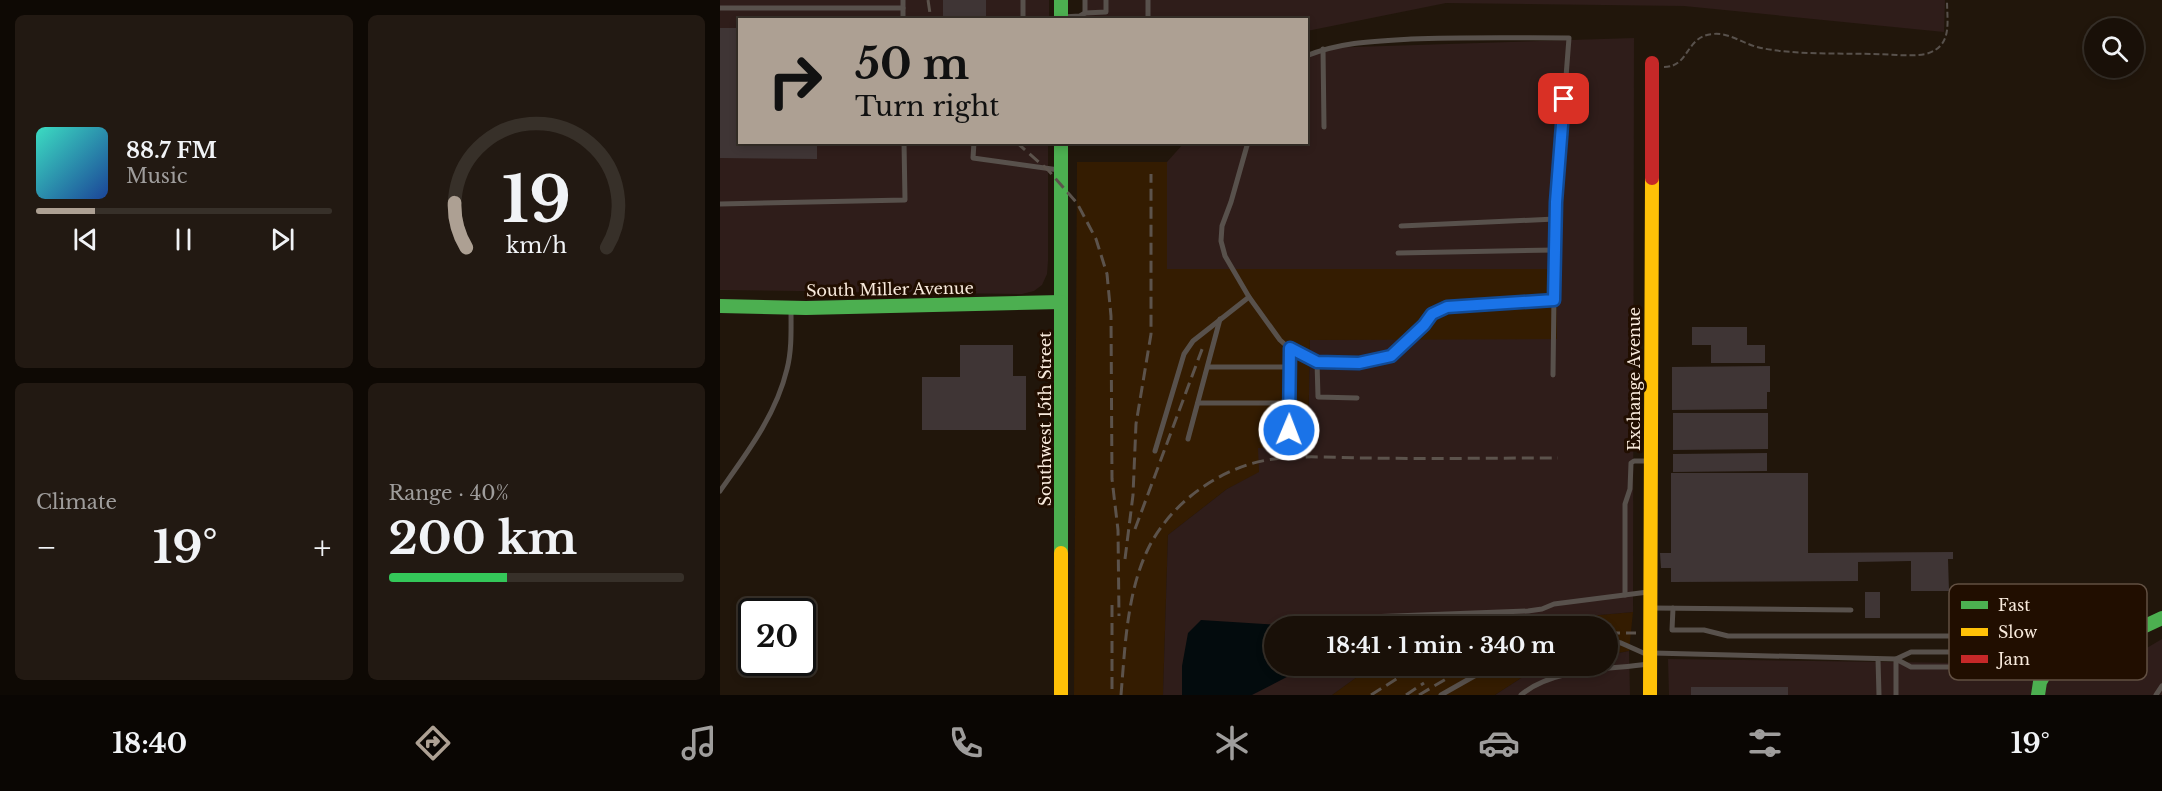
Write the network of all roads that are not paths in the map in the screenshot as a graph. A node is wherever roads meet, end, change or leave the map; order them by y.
1 (903, 0) edge
2 (1023, 0) edge
3 (1061, 0) edge
4 (1085, 0) edge
5 (1106, 0) edge
6 (1148, 0) edge
7 (720, 8) edge
8 (903, 8) junction
9 (1085, 13) junction
10 (903, 18) edge
11 (1023, 18) edge
12 (1061, 18) edge
13 (1149, 18) edge
14 (1323, 49) junction
15 (1308, 55) edge
16 (1652, 65) road end
17 (1324, 127) dead end
18 (904, 144) edge
19 (974, 144) edge
20 (1061, 144) edge
21 (1247, 144) edge
22 (1061, 170) junction
23 (720, 204) edge
24 (1555, 219) junction
25 (1401, 226) dead end
26 (1555, 250) junction
27 (1398, 253) dead end
28 (1249, 297) junction
29 (1554, 300) junction
30 (1061, 302) junction
31 (720, 306) edge
32 (791, 308) junction
33 (1221, 317) junction
34 (1290, 348) junction
35 (1317, 362) junction
36 (1290, 367) junction
37 (1208, 368) junction
38 (1553, 375) dead end
39 (1357, 398) dead end
40 (1198, 403) junction
41 (1289, 403) junction
42 (1289, 430) dead end
43 (1188, 438) dead end
44 (1155, 451) dead end
45 (1651, 460) junction
46 (720, 491) edge
47 (1650, 592) junction
48 (1624, 595) junction
49 (1650, 608) junction
50 (1673, 608) junction
51 (1851, 610) dead end
52 (1395, 616) edge
53 (2162, 618) edge
54 (2147, 625) edge
55 (1949, 636) edge
56 (1618, 642) edge
57 (1949, 652) edge
58 (1650, 657) junction
59 (1878, 659) junction
60 (1896, 659) junction
61 (1949, 667) edge
62 (1474, 676) edge
63 (2041, 680) edge
64 (2162, 686) edge
65 (1530, 687) junction
66 (1061, 695) edge
67 (1441, 695) edge
68 (1521, 695) edge
69 (1530, 695) edge
70 (1650, 695) edge
71 (1879, 695) edge
72 (1896, 695) edge
73 (2038, 695) edge
74 (2156, 695) edge

1 - 8 lane
2 - 11 lane
3 - 12 street
4 - 9 lane
5 - 9 lane
6 - 13 lane
7 - 8 lane
8 - 10 lane
9 - 12 lane
14 - 15 lane
14 - 17 lane
14 - 24 lane
16 - 45 street, Exchange Avenue
18 - 23 lane
19 - 22 lane
20 - 22 street, Southwest 15th Street
21 - 28 lane
22 - 30 street, Southwest 15th Street
24 - 25 lane
24 - 26 lane
26 - 27 lane
26 - 29 lane
28 - 33 lane
28 - 34 lane
29 - 35 lane
29 - 38 lane
30 - 32 street, South Miller Avenue
30 - 66 street, Southwest 15th Street
31 - 32 street, South Miller Avenue
32 - 46 lane
33 - 37 lane
33 - 44 lane
34 - 35 lane
34 - 36 lane
35 - 39 lane
36 - 37 lane
36 - 41 lane
37 - 40 lane
40 - 41 lane
40 - 43 lane
41 - 42 lane
45 - 47 street, Exchange Avenue
45 - 48 lane
47 - 48 lane
47 - 49 street, Exchange Avenue
48 - 52 lane
49 - 50 lane
49 - 58 street, Exchange Avenue
50 - 51 lane
50 - 55 lane
53 - 54 street
56 - 58 lane
57 - 60 lane
58 - 59 lane
58 - 65 lane
58 - 70 street, Exchange Avenue
59 - 60 lane
59 - 71 lane
60 - 61 lane
60 - 72 lane
62 - 67 lane
63 - 73 street
64 - 74 lane
65 - 68 lane
65 - 69 lane

